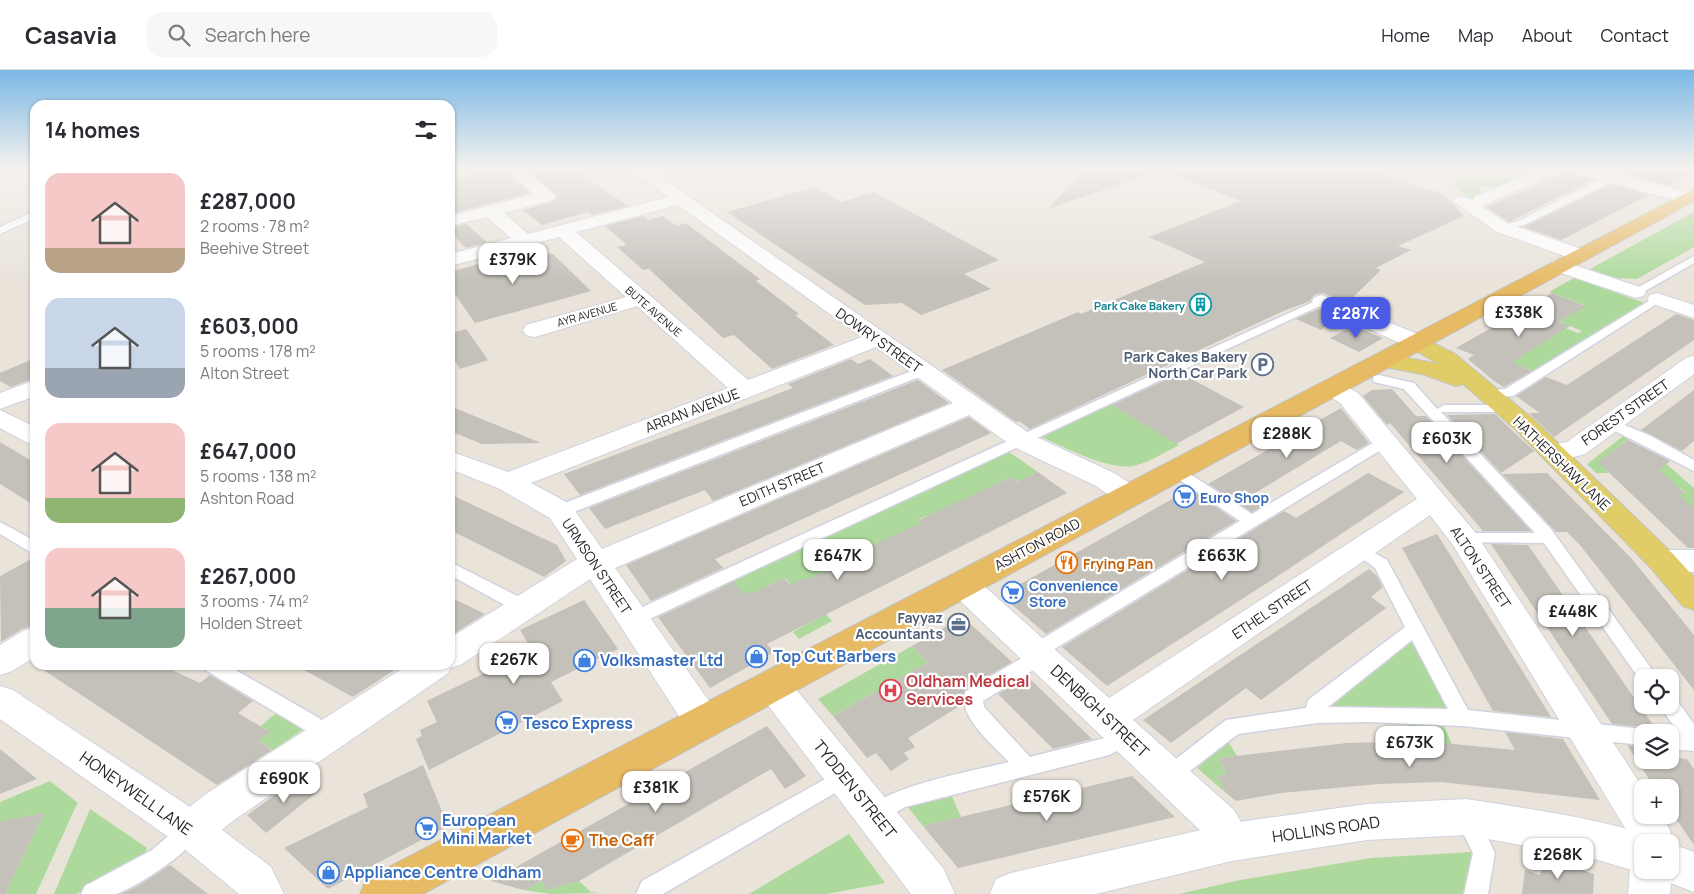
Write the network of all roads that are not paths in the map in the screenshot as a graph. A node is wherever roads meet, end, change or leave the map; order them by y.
1 (505, 207) edge
2 (651, 207) edge
3 (693, 207) edge
4 (1473, 207) edge
5 (1553, 207) edge
6 (1669, 207) edge
7 (492, 211) junction
8 (30, 216) edge
9 (455, 220) edge
10 (1501, 227) junction
11 (0, 231) edge
12 (563, 232) junction
13 (524, 240) junction
14 (1580, 255) junction
15 (455, 259) edge
16 (1694, 259) edge
17 (1559, 266) junction
18 (1636, 292) joint
19 (640, 299) junction
20 (1657, 299) joint
21 (1322, 301) joint
22 (1694, 312) edge
23 (534, 330) dead end
24 (877, 339) junction
25 (1417, 342) junction
26 (1694, 363) edge
27 (1380, 370) junction
28 (922, 371) junction
29 (1331, 387) junction
30 (30, 389) edge
31 (745, 390) junction
32 (1490, 397) junction
33 (0, 402) edge
34 (970, 405) junction
35 (1444, 409) dead end
36 (0, 418) edge
37 (1610, 423) junction
38 (30, 434) edge
39 (1021, 440) junction
40 (1389, 446) junction
41 (1553, 452) junction
42 (455, 461) edge
43 (1694, 466) edge
44 (1174, 470) junction
45 (508, 482) junction
46 (1128, 495) junction
47 (1437, 505) junction
48 (560, 511) junction
49 (1251, 521) junction
50 (0, 527) edge
51 (1464, 538) junction
52 (1548, 538) junction
53 (30, 546) edge
54 (1359, 550) junction
55 (1662, 561) junction
56 (1694, 561) edge
57 (595, 564) junction
58 (455, 571) edge
59 (962, 584) junction
60 (1694, 598) edge
61 (525, 608) junction
62 (633, 619) junction
63 (1419, 633) junction
64 (30, 643) edge
65 (455, 651) edge
66 (1038, 654) junction
67 (0, 662) edge
68 (1643, 669) edge
69 (220, 670) edge
70 (426, 670) edge
71 (773, 686) junction
72 (0, 700) edge
73 (1675, 714) edge
74 (1318, 715) junction
75 (1462, 718) junction
76 (703, 722) junction
77 (1118, 727) junction
78 (1587, 732) junction
79 (1634, 736) edge
80 (326, 737) junction
81 (1679, 740) edge
82 (1694, 740) edge
83 (1026, 767) junction
84 (1170, 775) junction
85 (845, 777) junction
86 (876, 814) junction
87 (1466, 818) junction
88 (191, 830) junction
89 (1651, 834) edge
90 (1232, 842) junction
91 (1634, 852) edge
92 (1679, 866) edge
93 (1694, 872) edge
94 (1650, 879) edge
95 (392, 892) edge
96 (93, 894) edge
97 (263, 894) edge
98 (648, 894) edge
99 (934, 894) edge
100 (1011, 894) edge
101 (1476, 894) edge
102 (1649, 894) edge

1 - 7 street
2 - 12 street
3 - 24 street, DOWRY STREET
4 - 10 street
5 - 10 lane
6 - 14 highway, ASHTON ROAD
7 - 9 street
7 - 13 street
8 - 11 lane
10 - 14 street
12 - 13 street
12 - 19 street, BUTE AVENUE
13 - 15 street
14 - 17 highway, ASHTON ROAD
16 - 18 lane
17 - 18 street
17 - 25 highway, ASHTON ROAD
19 - 23 street, AYR AVENUE
19 - 31 street, BUTE AVENUE
20 - 22 street
20 - 32 lane
21 - 25 street
21 - 39 lane
24 - 28 street, DOWRY STREET
24 - 31 street, ARRAN AVENUE
25 - 27 highway, ASHTON ROAD
25 - 32 main road, HATHERSHAW LANE
26 - 37 street, FOREST STREET
27 - 29 highway, ASHTON ROAD
27 - 32 main road
27 - 52 lane
28 - 34 street, DOWRY STREET
28 - 48 lane
29 - 40 street, ALTON STREET
29 - 44 highway, ASHTON ROAD
30 - 33 street
31 - 45 street, ARRAN AVENUE
32 - 35 lane
32 - 41 main road, HATHERSHAW LANE
34 - 39 street, DOWRY STREET
34 - 57 street, EDITH STREET
36 - 38 street
37 - 41 street, FOREST STREET
37 - 43 lane
39 - 46 street, DOWRY STREET
39 - 62 lane
40 - 47 street, ALTON STREET
40 - 49 lane
41 - 55 main road, HATHERSHAW LANE
42 - 45 street, URMSON STREET
44 - 46 highway, ASHTON ROAD
44 - 49 lane
45 - 48 street, URMSON STREET
46 - 59 highway, ASHTON ROAD
47 - 51 street, ALTON STREET
47 - 54 street, ETHEL STREET
48 - 57 street, URMSON STREET
49 - 66 lane
50 - 53 lane
51 - 52 lane
51 - 78 street, ALTON STREET
52 - 68 lane
54 - 63 lane
54 - 77 street, ETHEL STREET
55 - 56 street
55 - 60 main road, HATHERSHAW LANE
57 - 61 street, EDITH STREET
57 - 62 street, URMSON STREET
58 - 61 lane
59 - 66 street, DENBIGH STREET
59 - 71 highway, ASHTON ROAD
61 - 65 street, EDITH STREET
62 - 76 street, URMSON STREET
63 - 74 lane
63 - 75 lane
64 - 67 street
66 - 77 street, DENBIGH STREET
66 - 83 lane
69 - 80 lane
70 - 80 street, EDITH STREET
71 - 76 highway, ASHTON ROAD
71 - 85 street, TYDDEN STREET
72 - 88 street, HONEYWELL LANE
73 - 82 lane
74 - 75 lane
74 - 84 lane
75 - 78 lane
76 - 95 highway, ASHTON ROAD
77 - 83 lane
77 - 84 street, DENBIGH STREET
78 - 79 lane
78 - 89 street, ALTON STREET
80 - 88 street, EDITH STREET
81 - 82 lane
83 - 86 lane
84 - 90 street, DENBIGH STREET
85 - 86 street, TYDDEN STREET
85 - 98 lane
86 - 99 street, TYDDEN STREET
87 - 90 street, HOLLINS ROAD
87 - 91 street, HOLLINS ROAD
87 - 101 lane
88 - 96 lane
88 - 97 street, HONEYWELL LANE
90 - 100 street, HOLLINS ROAD
92 - 93 street
94 - 102 street

